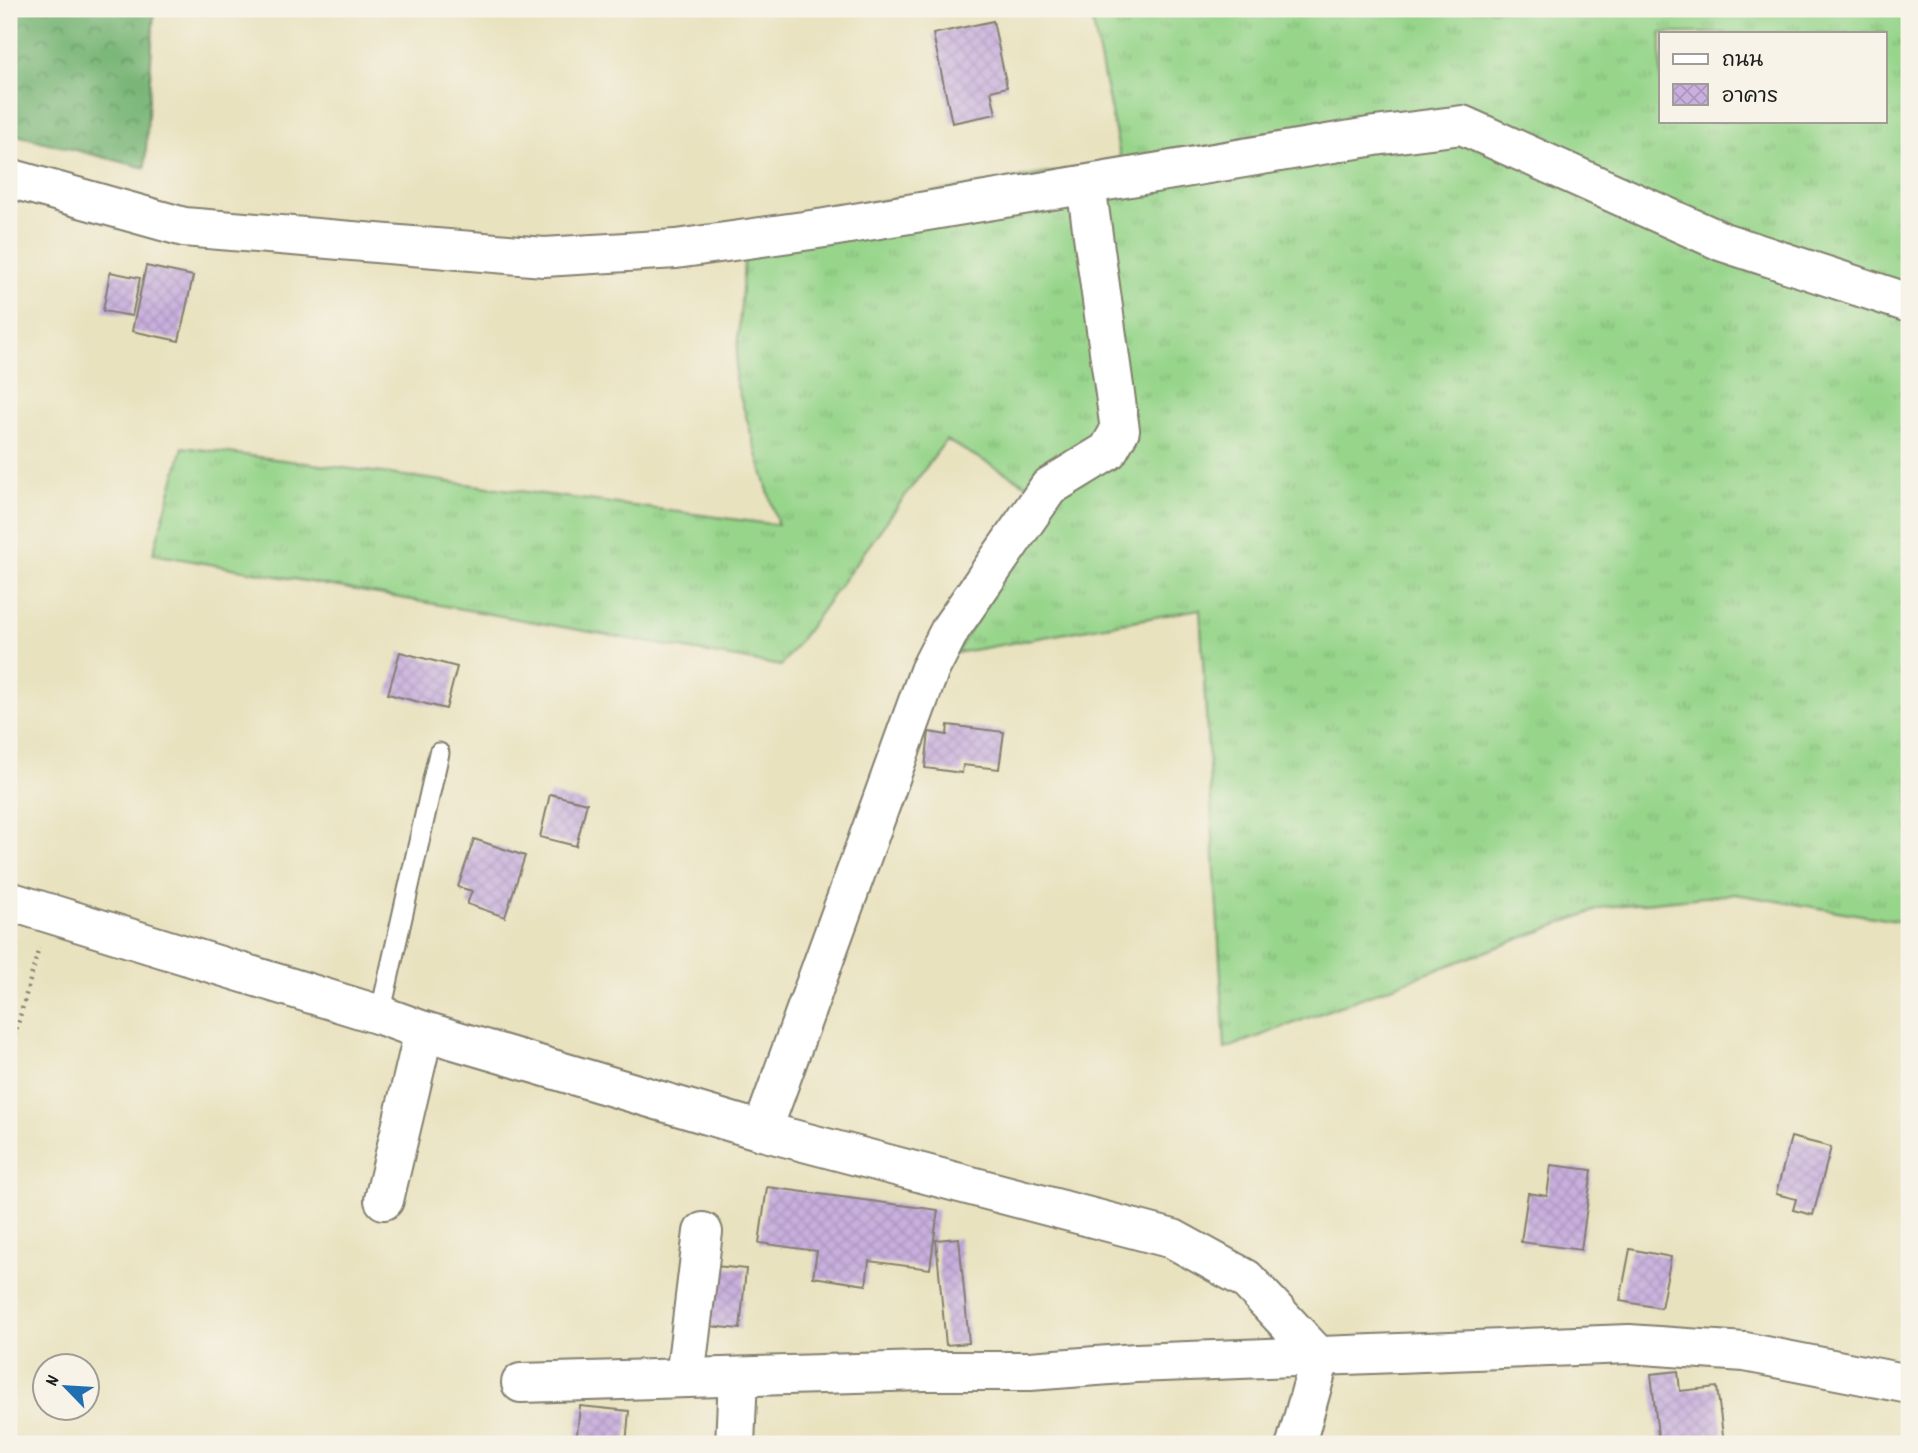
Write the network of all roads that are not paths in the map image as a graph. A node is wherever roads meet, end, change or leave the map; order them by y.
1 (9, 178) edge
2 (1086, 185) junction
3 (1909, 303) edge
4 (439, 753) dead end
5 (9, 901) edge
6 (380, 1015) junction
7 (424, 1031) junction
8 (762, 1131) junction
9 (384, 1200) dead end
10 (703, 1232) dead end
11 (1320, 1358) junction
12 (738, 1377) junction
13 (685, 1378) junction
14 (521, 1383) dead end
15 (1909, 1384) edge
16 (735, 1444) edge
17 (1296, 1444) edge

1 - 2 street
2 - 3 street
2 - 8 street
4 - 6 lane
5 - 6 street
6 - 7 street
7 - 8 street
7 - 9 street
8 - 11 street
10 - 13 street
11 - 12 street
11 - 15 street
11 - 17 street
12 - 13 street
12 - 16 street
13 - 14 street

